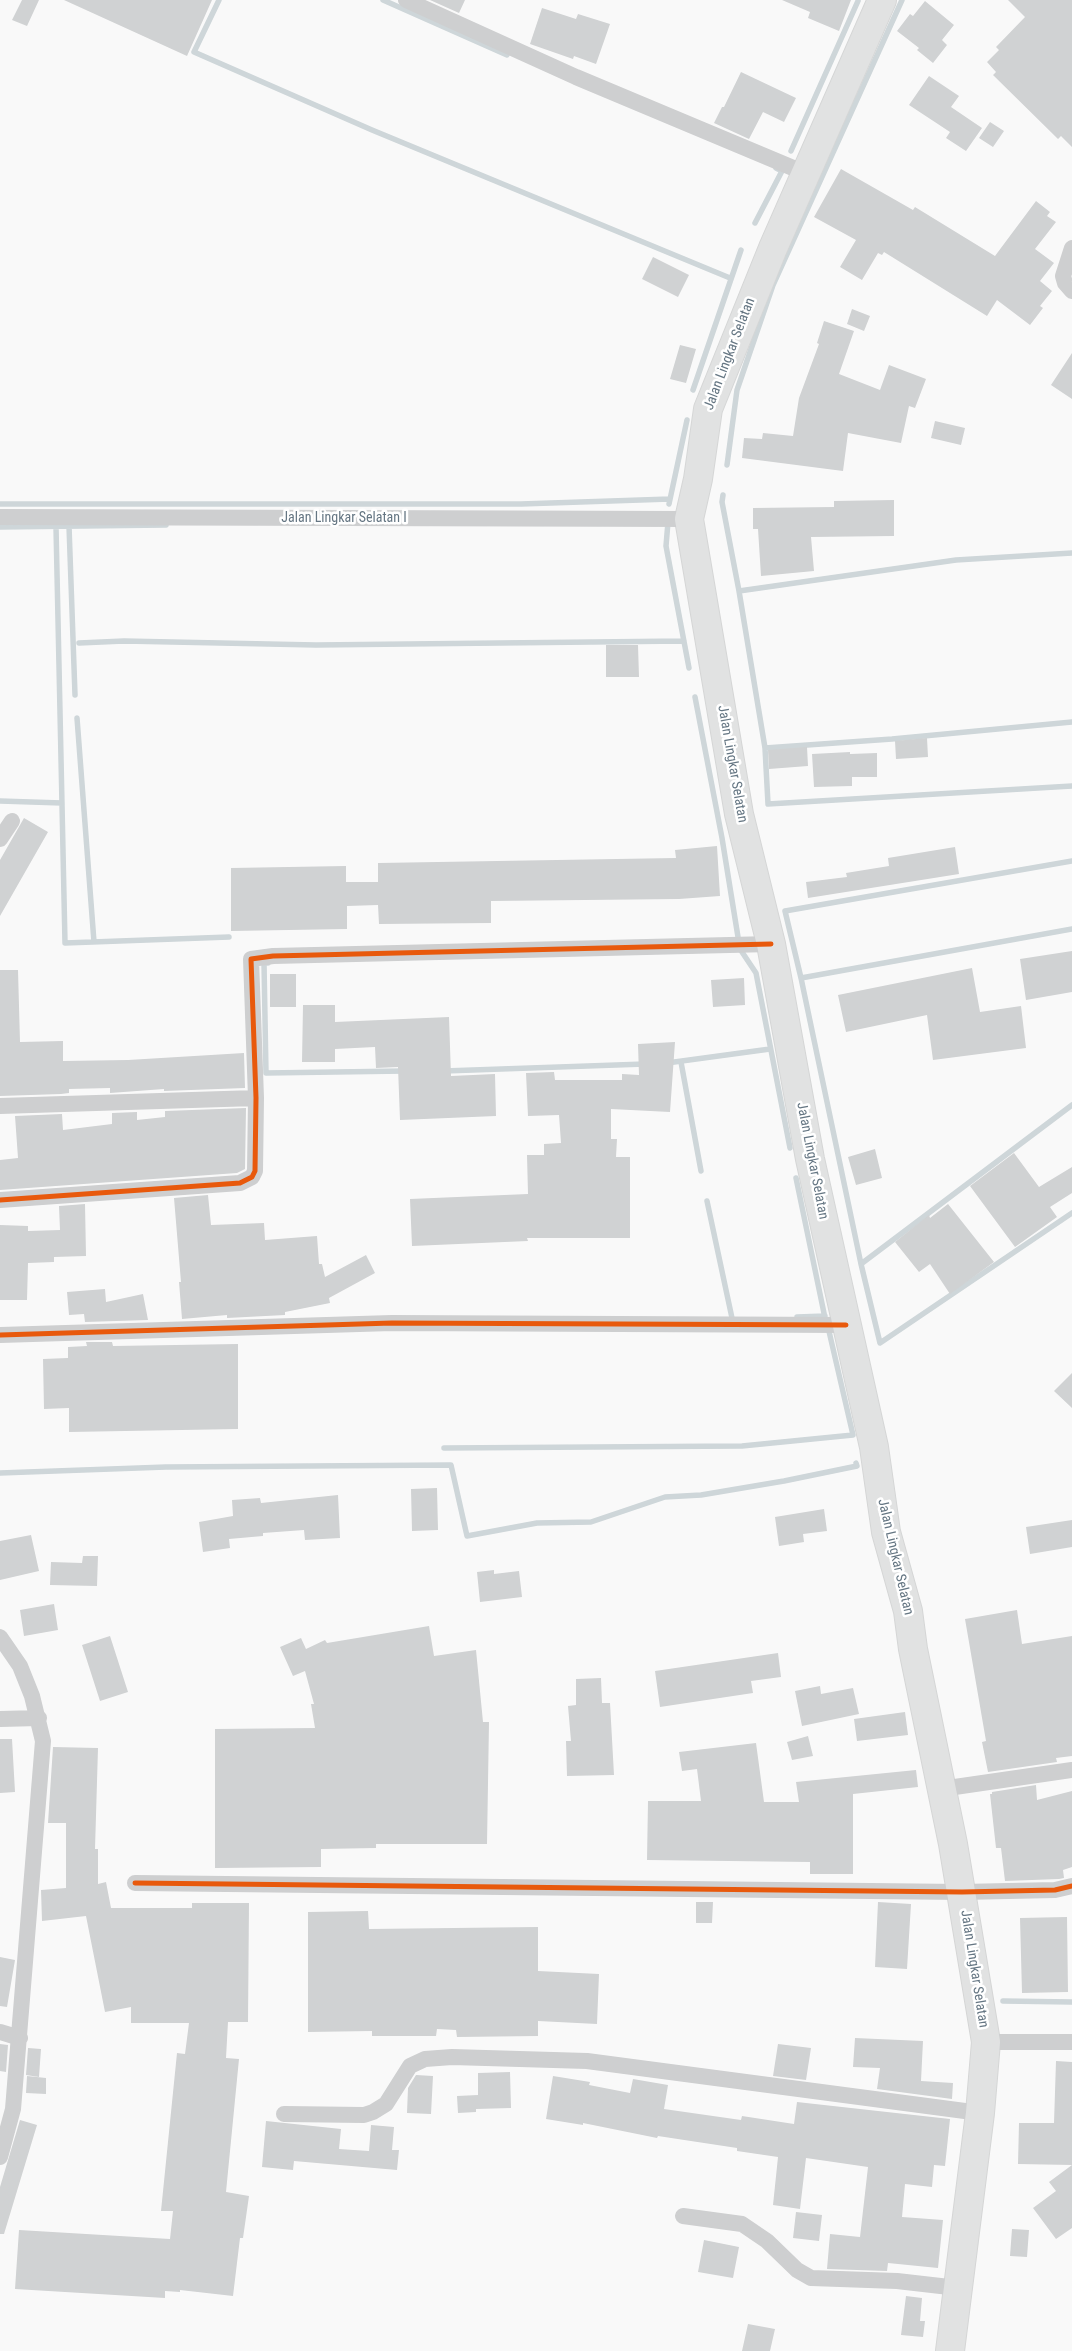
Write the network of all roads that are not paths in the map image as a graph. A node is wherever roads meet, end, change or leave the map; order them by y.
1 (406, 0) edge
2 (882, 0) edge
3 (804, 173) junction
4 (1072, 248) edge
5 (1072, 291) edge
6 (0, 518) edge
7 (688, 519) junction
8 (12, 821) dead end
9 (1, 838) edge
10 (771, 944) junction
11 (256, 1098) junction
12 (0, 1106) edge
13 (0, 1200) edge
14 (846, 1325) junction
15 (0, 1335) edge
16 (0, 1637) edge
17 (39, 1718) junction
18 (0, 1719) edge
19 (1072, 1770) edge
20 (941, 1789) junction
21 (135, 1884) dead end
22 (1072, 1886) edge
23 (962, 1892) junction
24 (0, 2032) edge
25 (20, 2038) junction
26 (986, 2042) junction
27 (1072, 2042) edge
28 (980, 2113) junction
29 (284, 2114) dead end
30 (1, 2149) edge
31 (683, 2216) dead end
32 (958, 2288) junction
33 (950, 2351) edge

1 - 3 street
2 - 3 highway, Jalan Lingkar Selatan
3 - 7 highway, Jalan Lingkar Selatan
4 - 5 street
6 - 7 street, Jalan Lingkar Selatan I
7 - 10 highway, Jalan Lingkar Selatan
8 - 9 street
10 - 11 street
10 - 14 highway, Jalan Lingkar Selatan
11 - 12 street
11 - 13 street
14 - 15 street
14 - 20 highway, Jalan Lingkar Selatan
16 - 17 street
17 - 18 street
17 - 25 street
19 - 20 street
20 - 23 highway, Jalan Lingkar Selatan
21 - 23 street
22 - 23 street
23 - 26 highway, Jalan Lingkar Selatan
24 - 25 street
25 - 30 street
26 - 27 street
26 - 28 highway, Jalan Lingkar Selatan
28 - 29 street
28 - 32 highway, Jalan Lingkar Selatan
31 - 32 street
32 - 33 highway, Jalan Lingkar Selatan

